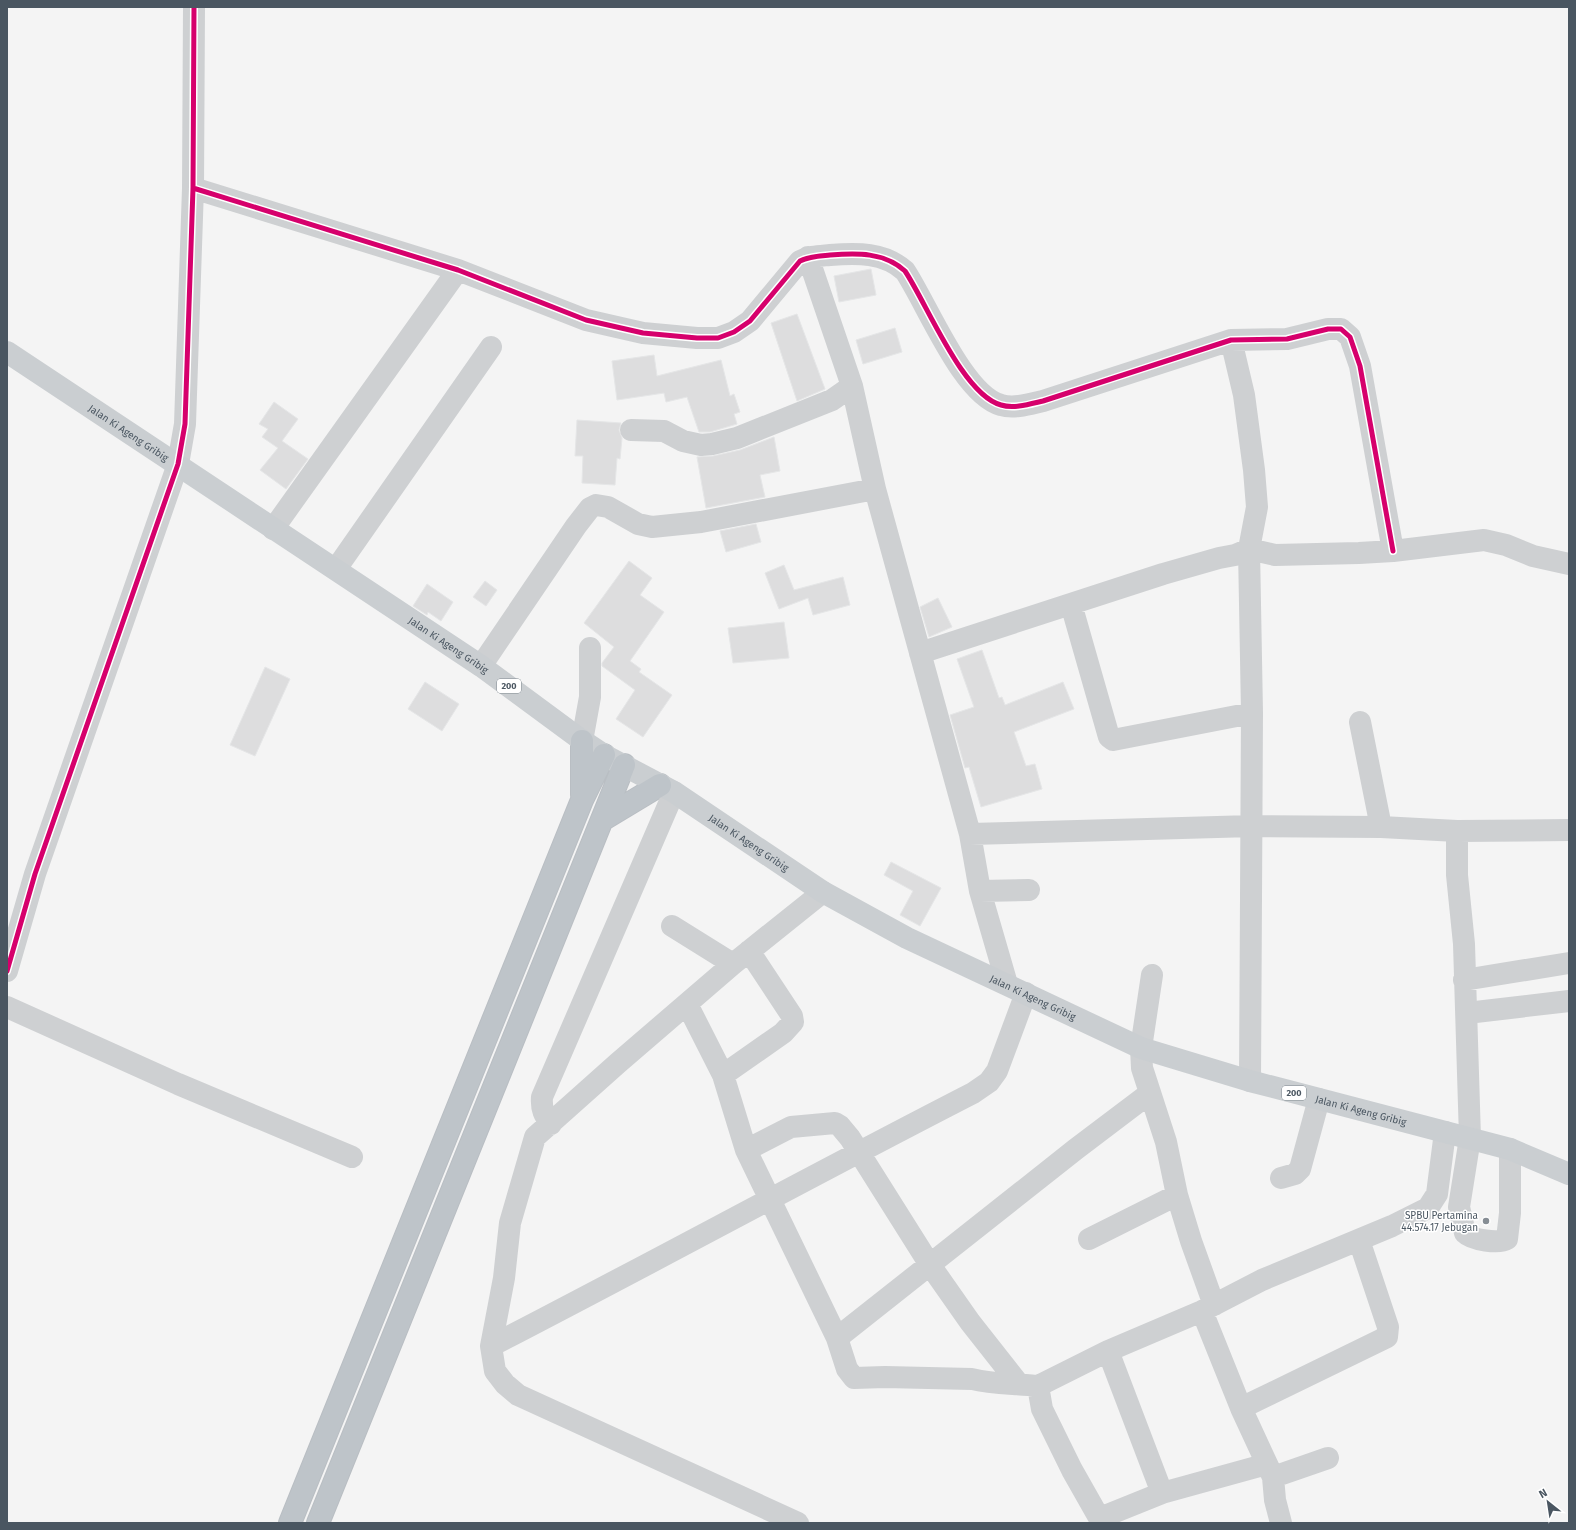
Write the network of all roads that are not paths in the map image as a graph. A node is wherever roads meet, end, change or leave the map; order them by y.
1 (194, 7) edge
2 (193, 188) junction
3 (808, 257) junction
4 (458, 270) junction
5 (1231, 340) junction
6 (491, 347) dead end
7 (7, 352) edge
8 (852, 386) junction
9 (631, 430) dead end
10 (178, 464) junction
11 (876, 490) junction
12 (273, 529) junction
13 (1249, 549) junction
14 (1393, 551) junction
15 (1569, 564) edge
16 (336, 569) junction
17 (1071, 604) junction
18 (590, 648) dead end
19 (920, 653) junction
20 (481, 666) junction
21 (1252, 713) junction
22 (1360, 722) dead end
23 (582, 741) junction
24 (604, 755) junction
25 (624, 765) junction
26 (667, 789) junction
27 (582, 800) junction
28 (602, 820) junction
29 (1252, 826) junction
30 (1381, 827) junction
31 (1569, 830) edge
32 (1457, 831) junction
33 (970, 834) junction
34 (1029, 890) dead end
35 (980, 891) junction
36 (823, 892) junction
37 (672, 926) dead end
38 (741, 958) junction
39 (1569, 963) edge
40 (7, 971) edge
41 (1152, 975) dead end
42 (1464, 980) junction
43 (1016, 989) junction
44 (1569, 1001) edge
45 (688, 1004) junction
46 (7, 1007) edge
47 (1466, 1013) junction
48 (1141, 1048) junction
49 (723, 1075) junction
50 (1250, 1081) junction
51 (1150, 1093) junction
52 (1319, 1099) junction
53 (551, 1124) junction
54 (1446, 1132) junction
55 (1470, 1138) junction
56 (1510, 1149) junction
57 (746, 1150) junction
58 (858, 1152) junction
59 (352, 1156) dead end
60 (1569, 1174) edge
61 (1280, 1178) dead end
62 (1177, 1195) junction
63 (770, 1198) junction
64 (1089, 1239) dead end
65 (1359, 1240) junction
66 (930, 1265) junction
67 (1208, 1308) junction
68 (836, 1338) junction
69 (491, 1346) junction
70 (1108, 1351) junction
71 (1028, 1384) junction
72 (1241, 1408) junction
73 (1328, 1458) dead end
74 (1270, 1471) junction
75 (1162, 1493) junction
76 (1101, 1520) edge
77 (290, 1523) edge
78 (318, 1523) edge
79 (798, 1523) edge
80 (1281, 1523) edge

1 - 2 street
2 - 4 street
2 - 10 street
3 - 4 street
3 - 5 street
3 - 8 street
4 - 12 street
5 - 13 street
5 - 14 street
6 - 16 street
7 - 10 main road, Jalan Ki Ageng Gribig / 200
8 - 9 street
8 - 11 street
10 - 12 main road, Jalan Ki Ageng Gribig / 200
10 - 40 street
11 - 19 street
11 - 20 street
12 - 16 main road, Jalan Ki Ageng Gribig / 200
13 - 14 street
13 - 17 street
13 - 21 street
14 - 15 street
16 - 20 main road, Jalan Ki Ageng Gribig / 200
17 - 19 street
17 - 21 street
18 - 23 street
19 - 33 street
20 - 23 main road, Jalan Ki Ageng Gribig / 200
21 - 29 street
22 - 30 street
23 - 24 main road, Jalan Ki Ageng Gribig / 200
23 - 27 highway
24 - 25 main road, Jalan Ki Ageng Gribig / 200
24 - 27 highway
25 - 26 main road, Jalan Ki Ageng Gribig / 200
25 - 28 highway
26 - 28 highway
26 - 36 main road, Jalan Ki Ageng Gribig / 200
26 - 53 street
27 - 77 highway
28 - 78 highway
29 - 30 street
29 - 33 street
29 - 50 street
30 - 32 street
31 - 32 street
32 - 42 street
33 - 35 street
34 - 35 street
35 - 43 street
36 - 38 street
36 - 43 main road, Jalan Ki Ageng Gribig / 200
37 - 38 street
38 - 45 street
38 - 49 street
39 - 42 street
41 - 48 street
42 - 47 street
43 - 48 main road, Jalan Ki Ageng Gribig / 200
43 - 58 street
44 - 47 street
45 - 49 street
45 - 53 street
46 - 59 street
47 - 55 street
48 - 50 main road, Jalan Ki Ageng Gribig / 200
48 - 51 street
49 - 57 street
50 - 52 main road, Jalan Ki Ageng Gribig / 200
51 - 62 street
51 - 66 street
52 - 54 main road, Jalan Ki Ageng Gribig / 200
52 - 61 street
53 - 69 street
54 - 55 main road, Jalan Ki Ageng Gribig / 200
54 - 65 street
55 - 56 main road, Jalan Ki Ageng Gribig / 200
55 - 56 street
56 - 60 main road, Jalan Ki Ageng Gribig / 200
57 - 58 street
57 - 63 street
58 - 63 street
58 - 66 street
62 - 64 street
62 - 67 street
63 - 68 street
63 - 69 street
65 - 67 street
65 - 72 street
66 - 68 street
66 - 71 street
67 - 70 street
67 - 72 street
68 - 71 street
69 - 79 street
70 - 71 street
70 - 75 street
71 - 76 street
72 - 74 street
73 - 74 street
74 - 75 street
74 - 80 street
75 - 76 street

